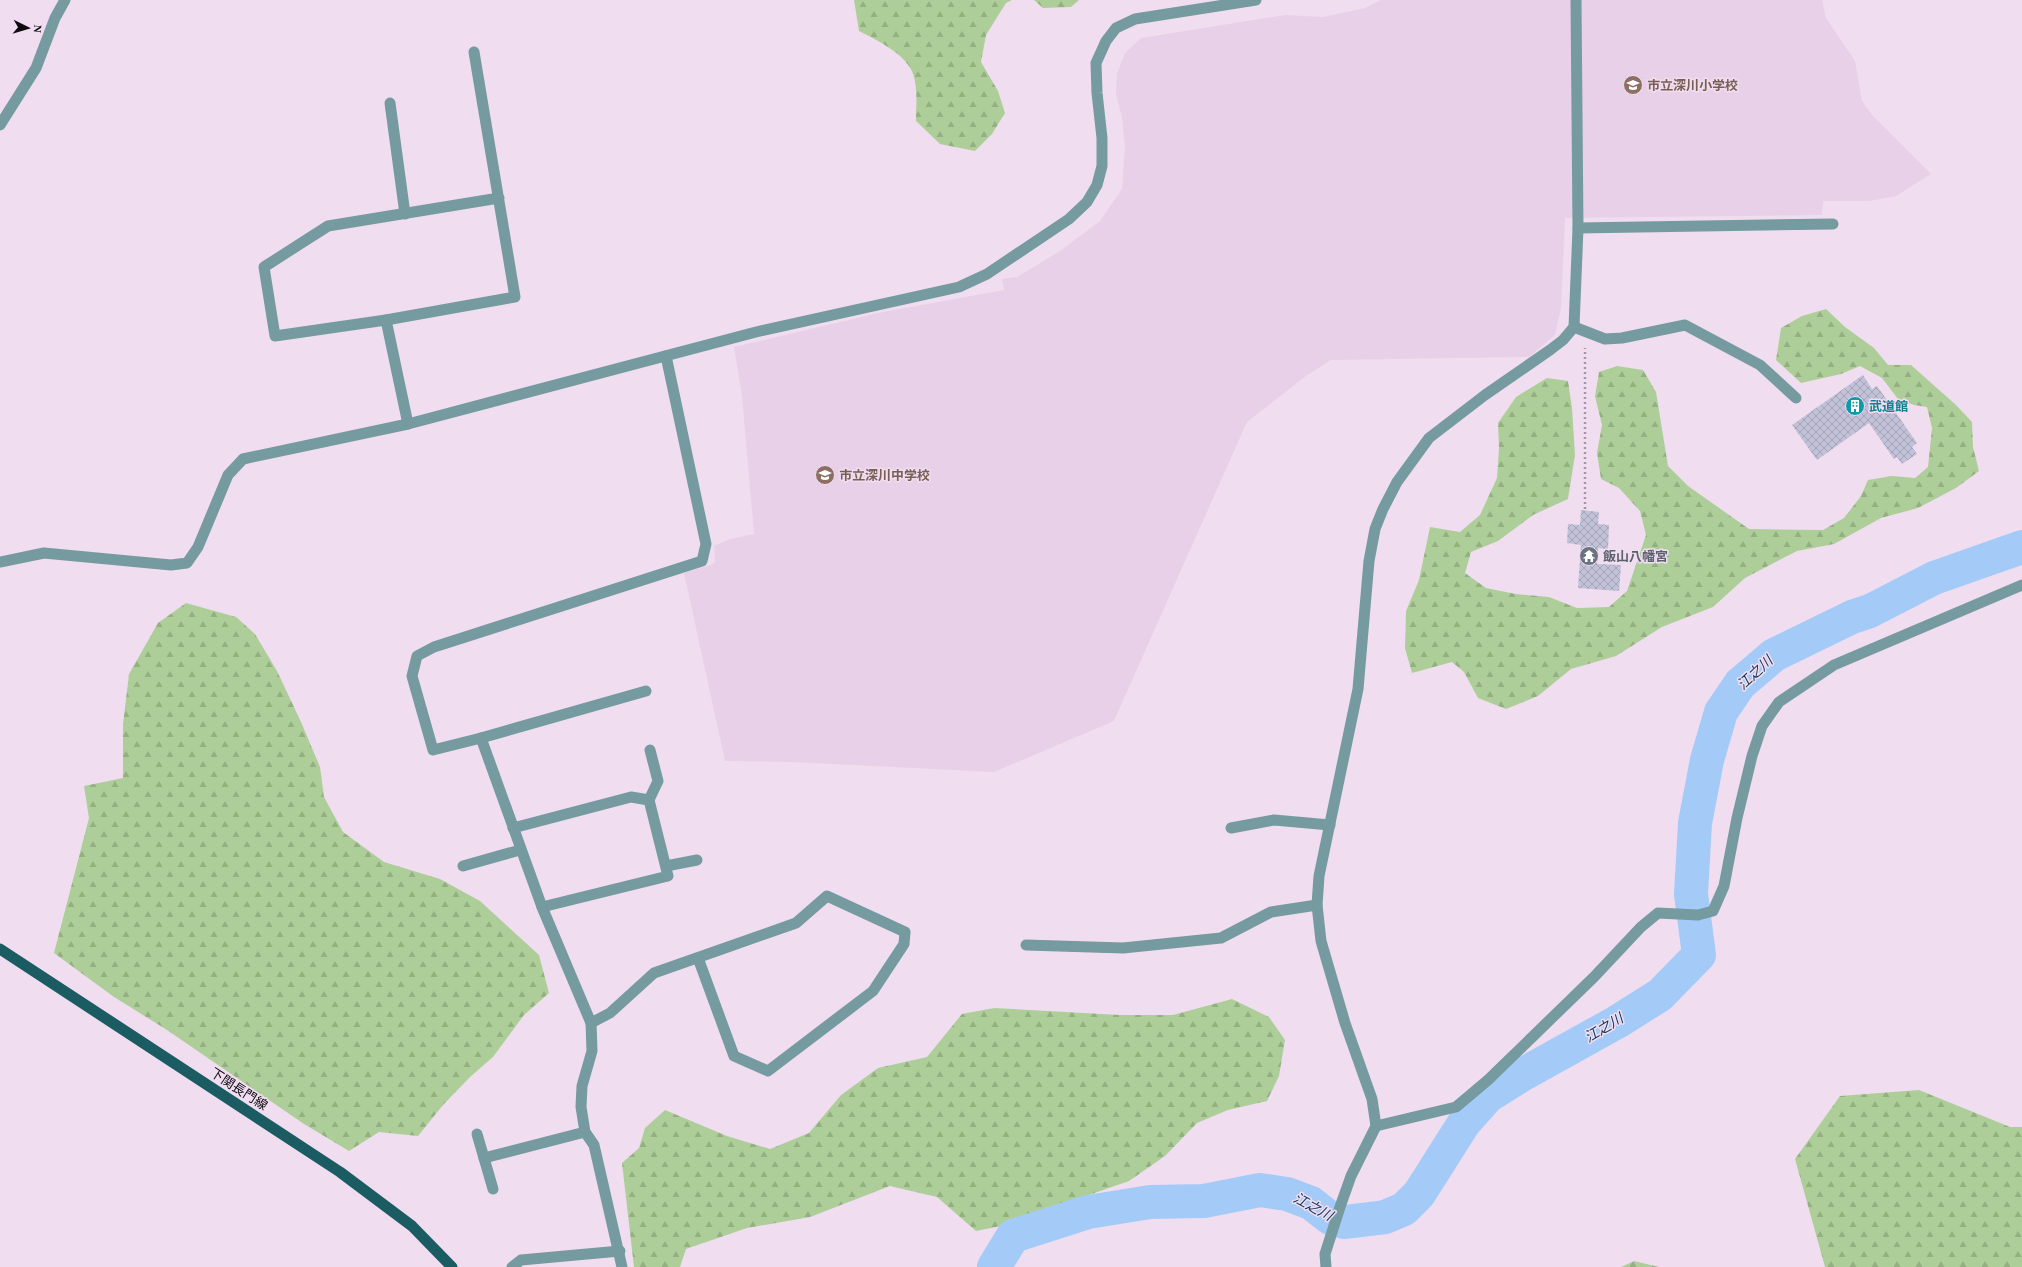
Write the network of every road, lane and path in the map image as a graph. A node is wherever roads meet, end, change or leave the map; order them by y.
1 (65, 0) edge
2 (1256, 0) edge
3 (1576, 0) edge
4 (474, 52) dead end
5 (390, 102) dead end
6 (0, 125) edge
7 (498, 198) junction
8 (405, 214) junction
9 (1833, 224) dead end
10 (1578, 228) junction
11 (386, 320) junction
12 (1574, 327) junction
13 (1585, 331) junction
14 (666, 356) junction
15 (1796, 398) dead end
16 (408, 424) junction
17 (1584, 509) dead end
18 (0, 562) edge
19 (2022, 585) edge
20 (646, 691) dead end
21 (481, 738) junction
22 (650, 750) dead end
23 (649, 800) junction
24 (1330, 825) junction
25 (513, 828) junction
26 (1231, 828) dead end
27 (520, 850) junction
28 (698, 860) dead end
29 (463, 866) dead end
30 (666, 866) junction
31 (1317, 905) junction
32 (542, 907) junction
33 (1026, 945) dead end
34 (0, 949) edge
35 (698, 958) junction
36 (591, 1023) junction
37 (1376, 1126) junction
38 (585, 1132) junction
39 (476, 1134) dead end
40 (484, 1158) junction
41 (493, 1189) dead end
42 (620, 1251) junction
43 (452, 1267) edge
44 (512, 1267) edge
45 (622, 1267) edge
46 (1326, 1267) edge

1 - 6 street
2 - 14 street
3 - 10 street
4 - 7 street
5 - 8 street
7 - 8 street
7 - 11 street
8 - 11 street
9 - 10 street
10 - 12 street
11 - 16 street
12 - 13 street
12 - 24 street
13 - 15 street
13 - 17 path
14 - 16 street
14 - 21 street
16 - 18 street
19 - 37 street
20 - 21 street
21 - 25 street
22 - 23 street
23 - 25 street
23 - 30 street
24 - 26 street
24 - 31 street
25 - 27 street
27 - 29 street
27 - 32 street
28 - 30 street
30 - 32 street
31 - 33 street
31 - 37 street
32 - 36 street
34 - 43 main road, 下関長門線
35 - 35 street
35 - 36 street
36 - 38 street
37 - 46 street
38 - 40 street
38 - 42 street
39 - 40 street
40 - 41 street
42 - 44 street
42 - 45 street

